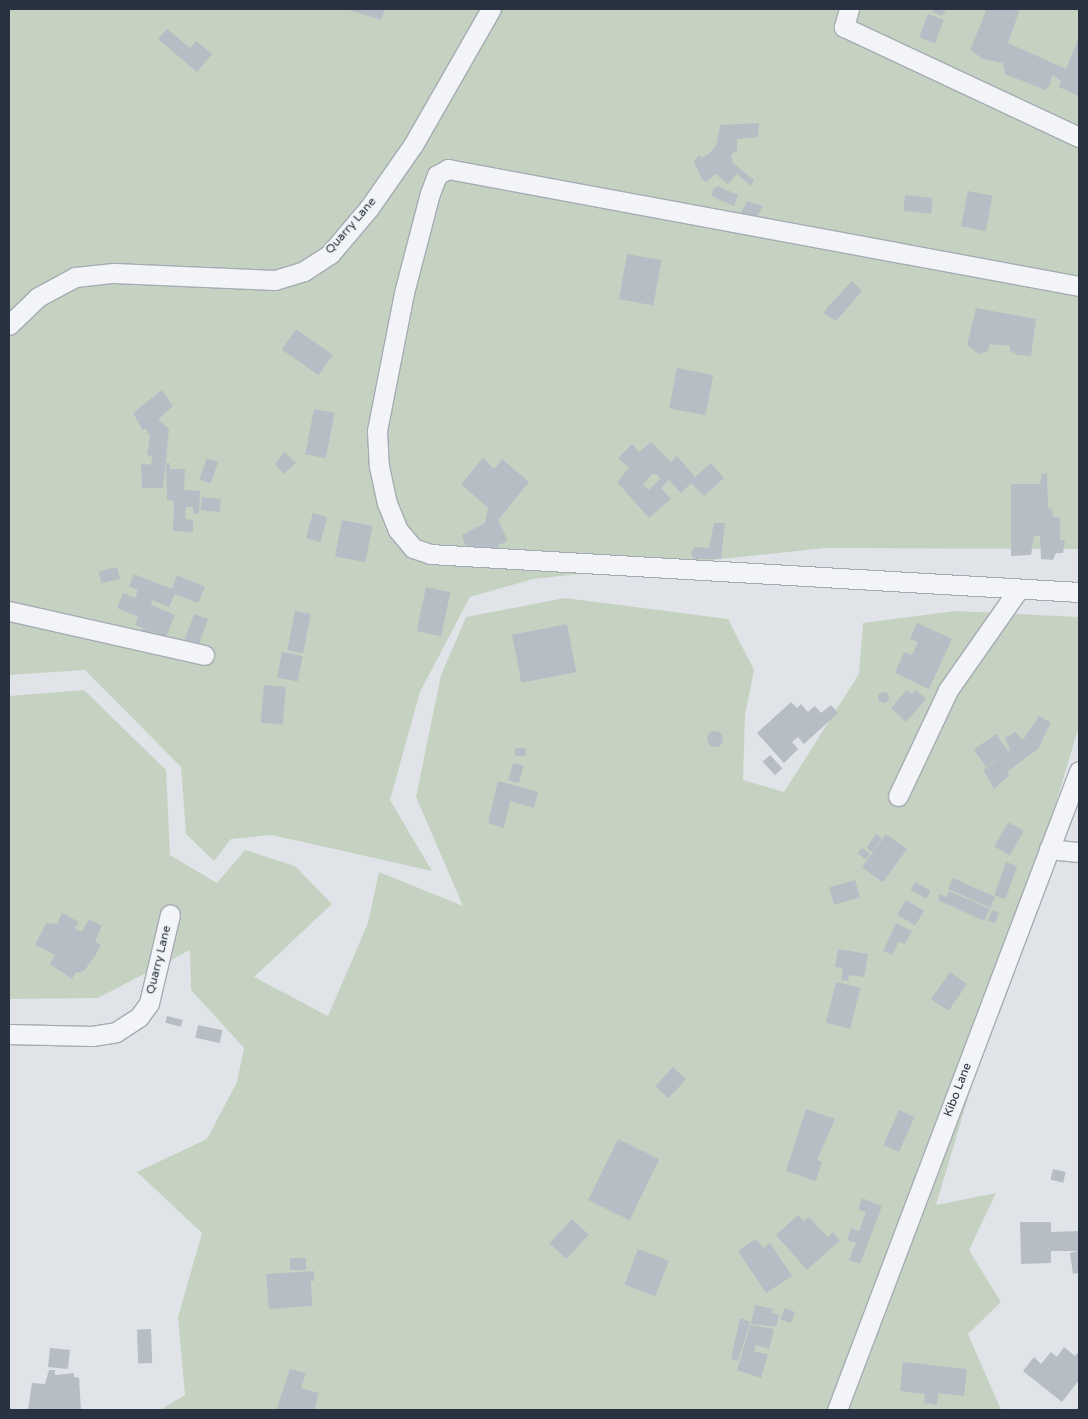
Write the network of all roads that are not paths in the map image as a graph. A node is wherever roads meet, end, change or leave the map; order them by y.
1 (490, 9) edge
2 (849, 9) edge
3 (1079, 137) edge
4 (1079, 286) edge
5 (9, 325) edge
6 (1018, 590) junction
7 (1079, 592) edge
8 (9, 611) edge
9 (204, 656) dead end
10 (1079, 771) edge
11 (898, 796) dead end
12 (1049, 850) junction
13 (1079, 852) edge
14 (170, 914) dead end
15 (9, 1034) edge
16 (837, 1410) edge

1 - 5 street, Quarry Lane
2 - 3 street
4 - 6 street
6 - 7 street
6 - 11 street
8 - 9 street
10 - 12 street, Kibo Lane
12 - 13 street
12 - 16 street, Kibo Lane
14 - 15 street, Quarry Lane

